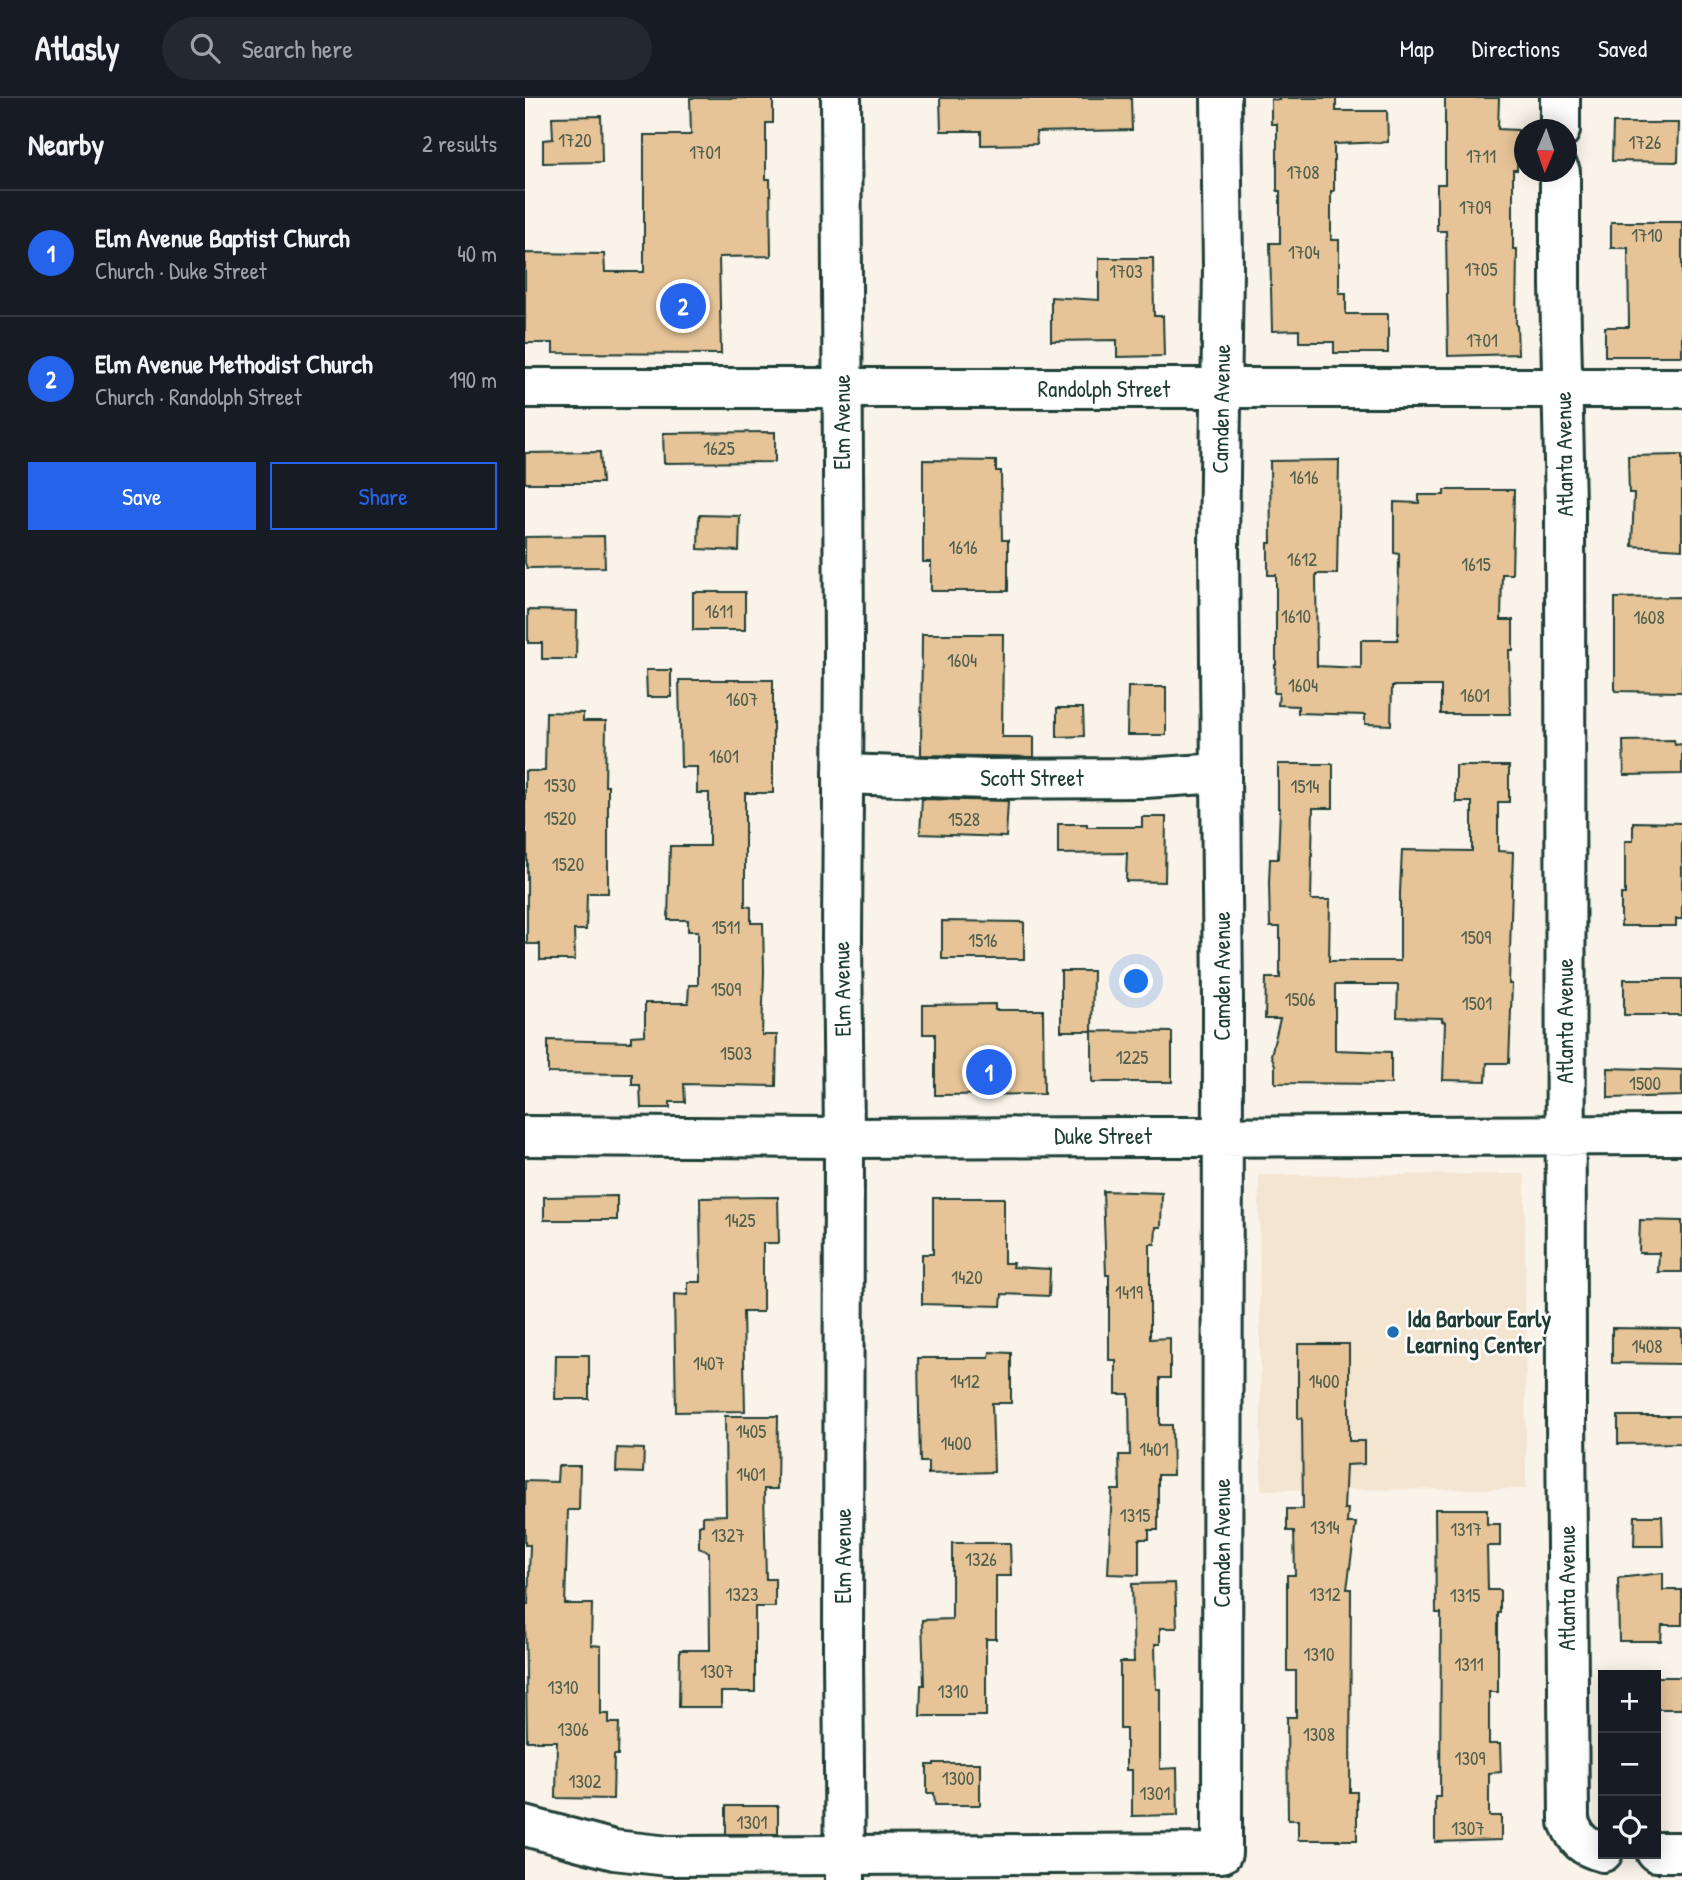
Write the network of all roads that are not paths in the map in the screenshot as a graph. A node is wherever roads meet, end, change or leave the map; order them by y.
1 (841, 98) edge
2 (1221, 98) edge
3 (1560, 98) edge
4 (1560, 119) edge
5 (1560, 182) edge
6 (525, 388) edge
7 (1682, 388) edge
8 (841, 389) junction
9 (1221, 389) junction
10 (1562, 389) junction
11 (1221, 773) junction
12 (843, 774) junction
13 (1222, 1135) junction
14 (1566, 1135) junction
15 (1682, 1135) edge
16 (525, 1136) edge
17 (844, 1138) junction
18 (525, 1826) edge
19 (1598, 1850) edge
20 (1661, 1852) edge
21 (1682, 1852) edge
22 (845, 1868) edge

1 - 8 street, Elm Avenue
2 - 9 street, Camden Avenue
3 - 4 street
5 - 10 street, Atlanta Avenue
6 - 8 street, Randolph Street
7 - 10 street, Randolph Street
8 - 9 street, Randolph Street
8 - 12 street, Elm Avenue
9 - 10 street, Randolph Street
9 - 11 street, Camden Avenue
10 - 14 street, Atlanta Avenue
11 - 12 street, Scott Street
11 - 13 street, Camden Avenue
12 - 17 street, Elm Avenue
13 - 14 street, Duke Street
13 - 17 street, Duke Street
13 - 22 street, Camden Avenue
14 - 15 street, Duke Street
14 - 19 street, Atlanta Avenue
16 - 17 street, Duke Street
17 - 22 street, Elm Avenue
18 - 22 street
20 - 21 street

